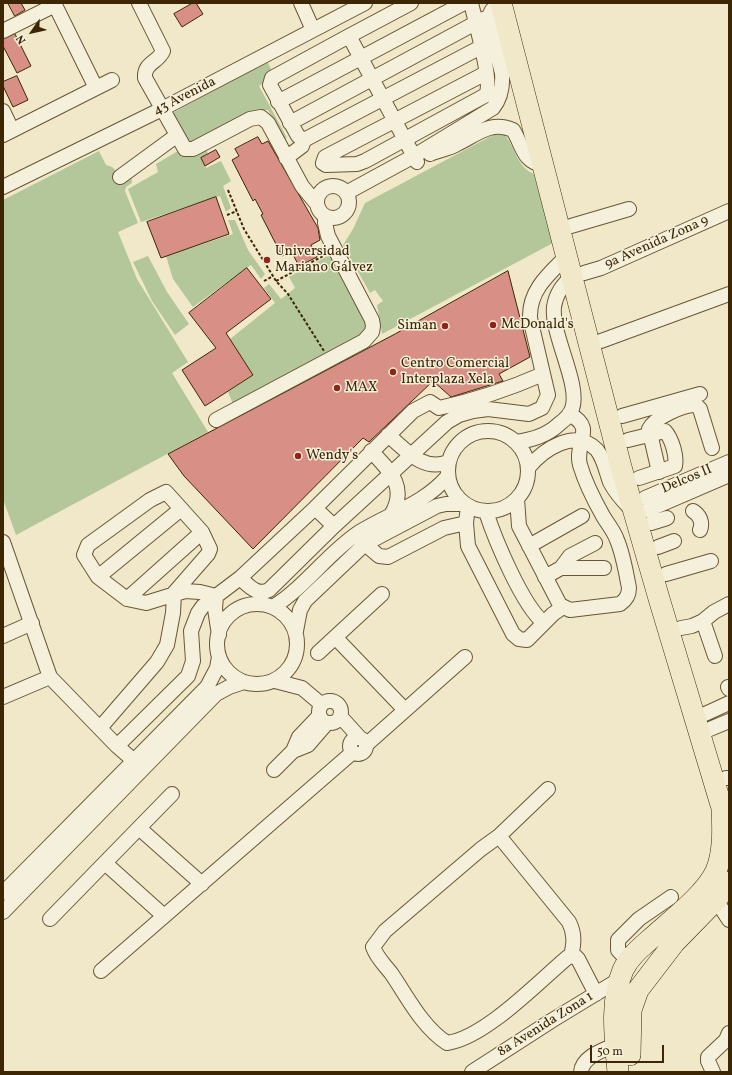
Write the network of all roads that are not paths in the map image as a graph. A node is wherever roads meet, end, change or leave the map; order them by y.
1 (139, 3) edge
2 (301, 3) edge
3 (365, 3) edge
4 (411, 3) edge
5 (464, 3) edge
6 (471, 3) edge
7 (55, 4) edge
8 (496, 10) edge
9 (313, 30) junction
10 (3, 31) edge
11 (349, 36) junction
12 (481, 47) junction
13 (361, 58) junction
14 (486, 73) junction
15 (372, 79) junction
16 (112, 80) dead end
17 (96, 88) junction
18 (383, 99) junction
19 (278, 102) junction
20 (162, 109) junction
21 (3, 111) edge
22 (394, 120) junction
23 (290, 122) junction
24 (8, 133) edge
25 (176, 136) junction
26 (404, 139) junction
27 (304, 140) junction
28 (286, 158) junction
29 (415, 159) junction
30 (544, 165) junction
31 (120, 177) dead end
32 (3, 187) edge
33 (347, 195) junction
34 (316, 203) junction
35 (630, 209) dead end
36 (729, 211) edge
37 (325, 217) junction
38 (571, 226) junction
39 (567, 256) junction
40 (578, 274) junction
41 (729, 294) edge
42 (601, 341) junction
43 (543, 374) junction
44 (700, 394) dead end
45 (569, 414) junction
46 (622, 416) junction
47 (216, 420) dead end
48 (388, 435) junction
49 (649, 435) junction
50 (628, 440) junction
51 (516, 442) junction
52 (582, 442) junction
53 (712, 448) dead end
54 (372, 451) junction
55 (411, 454) junction
56 (448, 462) junction
57 (729, 462) edge
58 (528, 468) junction
59 (391, 472) junction
60 (659, 472) junction
61 (729, 475) edge
62 (447, 477) junction
63 (639, 478) junction
64 (517, 499) junction
65 (466, 505) junction
66 (315, 508) junction
67 (182, 509) junction
68 (491, 511) junction
69 (693, 511) dead end
70 (649, 513) junction
71 (391, 515) junction
72 (582, 516) dead end
73 (466, 523) junction
74 (334, 526) junction
75 (519, 526) junction
76 (700, 530) dead end
77 (202, 532) junction
78 (3, 542) edge
79 (595, 542) dead end
80 (365, 544) junction
81 (529, 546) junction
82 (712, 560) dead end
83 (6, 561) edge
84 (561, 568) junction
85 (604, 568) dead end
86 (666, 574) junction
87 (98, 577) junction
88 (545, 577) junction
89 (240, 578) junction
90 (174, 593) junction
91 (382, 594) dead end
92 (216, 596) junction
93 (127, 599) junction
94 (729, 604) edge
95 (273, 607) junction
96 (563, 607) junction
97 (703, 621) junction
98 (32, 623) junction
99 (544, 623) junction
100 (681, 628) junction
101 (296, 631) junction
102 (219, 635) junction
103 (3, 636) edge
104 (335, 637) junction
105 (318, 652) dead end
106 (715, 656) dead end
107 (219, 657) junction
108 (465, 657) dead end
109 (294, 662) junction
110 (50, 677) junction
111 (275, 681) junction
112 (244, 682) junction
113 (302, 688) junction
114 (3, 697) edge
115 (729, 703) edge
116 (405, 710) junction
117 (328, 716) junction
118 (708, 721) junction
119 (729, 721) edge
120 (100, 728) junction
121 (357, 744) junction
122 (117, 746) junction
123 (138, 765) junction
124 (274, 770) dead end
125 (728, 781) edge
126 (548, 789) dead end
127 (172, 794) dead end
128 (139, 828) junction
129 (499, 836) junction
130 (105, 862) junction
131 (202, 884) junction
132 (725, 890) edge
133 (3, 893) edge
134 (671, 897) dead end
135 (3, 912) edge
136 (164, 916) junction
137 (50, 918) dead end
138 (729, 920) edge
139 (571, 956) junction
140 (624, 970) junction
141 (101, 971) dead end
142 (644, 982) junction
143 (596, 994) junction
144 (729, 1033) edge
145 (615, 1045) junction
146 (472, 1072) edge
147 (581, 1072) edge
148 (618, 1072) edge
149 (631, 1072) edge
150 (713, 1072) edge

1 - 20 street
2 - 9 street
3 - 9 street, 43 Avenida
4 - 11 street
5 - 13 street
6 - 8 street
7 - 10 street
7 - 17 street
8 - 12 street
8 - 15 street
8 - 29 street
8 - 30 highway
8 - 38 highway
9 - 20 street, 43 Avenida
11 - 13 street
11 - 19 street
12 - 14 street
12 - 18 street
13 - 15 street
13 - 19 street
14 - 22 street
14 - 26 street
15 - 18 street
15 - 23 street
16 - 17 street
17 - 24 street
18 - 22 street
18 - 27 street
19 - 23 street
20 - 25 street
20 - 32 street, 43 Avenida
21 - 24 street
22 - 26 street
22 - 26 street
23 - 27 street
25 - 28 street
25 - 31 street
26 - 29 street
27 - 28 street
28 - 34 street
29 - 30 street
29 - 33 street
30 - 39 highway
33 - 34 street
33 - 37 street
34 - 37 street
35 - 38 street
36 - 40 street, 9a Avenida Zona 9
37 - 47 street
38 - 40 highway
39 - 40 highway
39 - 43 street
40 - 42 highway
40 - 45 street
40 - 70 highway
41 - 42 street
42 - 46 highway
43 - 48 street
43 - 55 street
44 - 46 street
45 - 51 street
45 - 52 street
46 - 50 highway
48 - 54 street
48 - 55 street
49 - 50 street
49 - 53 street
49 - 60 street
49 - 60 street
50 - 63 highway
51 - 56 street
51 - 58 street
52 - 58 street
52 - 70 street
52 - 96 street
54 - 59 street
54 - 66 street
55 - 56 street
55 - 59 street
56 - 62 street
57 - 70 street, Delcos II
58 - 64 street
59 - 71 street
59 - 74 street
60 - 63 street
61 - 70 street, Delcos II
62 - 65 street
62 - 71 street
63 - 70 highway
64 - 68 street
64 - 75 street
65 - 68 street
65 - 73 street
65 - 80 street
66 - 74 street
66 - 89 street
67 - 77 street
67 - 87 street
67 - 87 street
68 - 75 street
68 - 99 street
69 - 76 street
70 - 86 highway
70 - 140 highway
71 - 95 street
72 - 81 street
73 - 80 street
73 - 99 street
74 - 89 street
75 - 81 street
77 - 90 street
77 - 93 street
78 - 83 street
79 - 84 street
80 - 101 street
81 - 88 street
82 - 86 street
83 - 98 street
84 - 85 street
84 - 88 street
86 - 100 highway
87 - 93 street
88 - 96 street
89 - 92 street
90 - 92 street
90 - 93 street
90 - 120 street
91 - 104 street
92 - 102 street
92 - 122 street
94 - 97 street
95 - 101 street
95 - 102 street
96 - 99 street
97 - 100 street
97 - 106 street
98 - 103 street
98 - 110 street
100 - 118 highway
101 - 109 street
102 - 107 street
104 - 105 street
104 - 116 street
107 - 112 street
107 - 123 street
108 - 116 street
109 - 111 street
109 - 113 street
110 - 114 street
110 - 120 street
111 - 112 street
111 - 113 street
112 - 123 street
113 - 117 street
115 - 118 street
116 - 121 street
117 - 121 street
117 - 124 street
118 - 119 street
118 - 125 highway
120 - 122 street
121 - 131 street
122 - 123 street
123 - 133 street
123 - 135 street
126 - 129 street
127 - 128 street
128 - 130 street
128 - 131 street
129 - 139 street
129 - 139 street
130 - 136 street
130 - 137 street
131 - 136 street
132 - 138 street
132 - 142 highway
134 - 140 street
136 - 141 street
139 - 143 street
140 - 142 highway
140 - 143 street, 8a Avenida Zona 1
140 - 145 highway
142 - 149 highway
143 - 146 street, 8a Avenida Zona 1
144 - 150 street
145 - 147 street
145 - 148 highway

